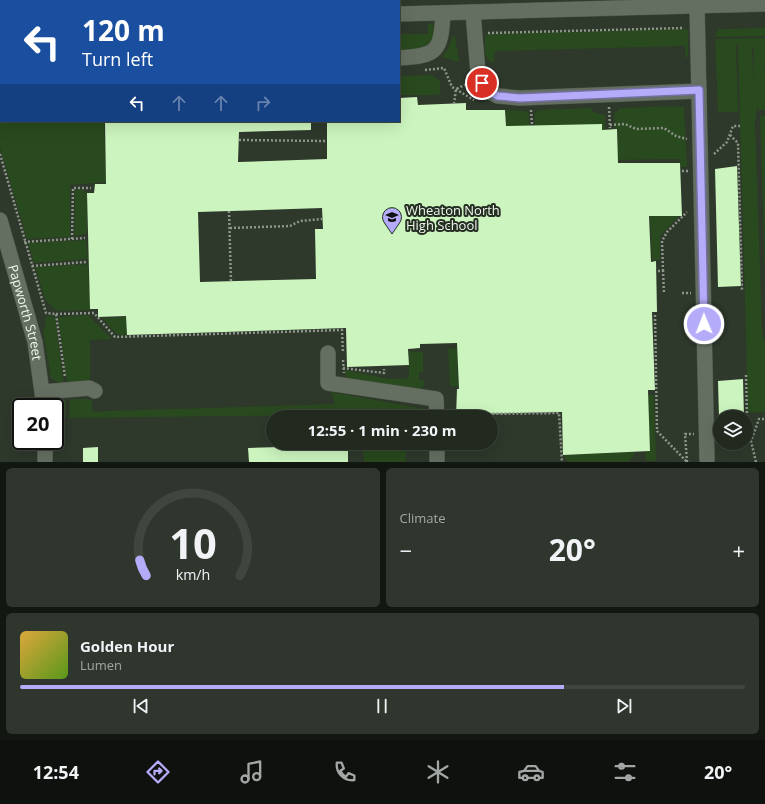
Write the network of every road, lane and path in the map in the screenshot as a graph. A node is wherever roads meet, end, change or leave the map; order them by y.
1 (765, 4) edge
2 (697, 6) junction
3 (473, 12) junction
4 (443, 13) junction
5 (400, 14) edge
6 (687, 27) dead end
7 (487, 33) dead end
8 (400, 58) edge
9 (420, 71) dead end
10 (456, 89) junction
11 (699, 90) junction
12 (480, 103) dead end
13 (454, 104) dead end
14 (616, 104) dead end
15 (531, 107) dead end
16 (532, 124) dead end
17 (689, 133) dead end
18 (730, 135) dead end
19 (689, 139) junction
20 (239, 140) dead end
21 (327, 141) dead end
22 (690, 145) dead end
23 (0, 154) edge
24 (691, 171) dead end
25 (691, 178) dead end
26 (91, 188) dead end
27 (690, 208) dead end
28 (229, 211) dead end
29 (322, 219) dead end
30 (0, 220) edge
31 (230, 228) junction
32 (85, 238) dead end
33 (72, 239) junction
34 (24, 242) junction
35 (86, 262) dead end
36 (32, 266) junction
37 (658, 272) dead end
38 (663, 272) junction
39 (231, 282) dead end
40 (742, 290) dead end
41 (664, 292) dead end
42 (694, 292) dead end
43 (682, 293) dead end
44 (56, 314) junction
45 (655, 315) dead end
46 (328, 353) dead end
47 (344, 368) junction
48 (384, 369) dead end
49 (746, 375) dead end
50 (344, 376) dead end
51 (66, 384) dead end
52 (95, 391) dead end
53 (43, 392) junction
54 (43, 398) edge
55 (437, 410) edge
56 (746, 410) edge
57 (498, 414) edge
58 (765, 419) edge
59 (707, 434) junction
60 (753, 436) edge
61 (753, 449) edge
62 (45, 450) edge
63 (437, 450) edge
64 (707, 459) dead end
65 (45, 462) edge
66 (437, 462) edge
67 (562, 462) edge
68 (686, 462) edge
69 (756, 462) edge

1 - 2 street
2 - 3 street
2 - 11 street
3 - 4 street
3 - 11 street
4 - 5 street
4 - 8 street
6 - 7 path
9 - 10 path
10 - 12 path
10 - 13 path
11 - 59 street
14 - 19 path
15 - 16 path
17 - 19 path
18 - 40 path
19 - 22 path
20 - 21 path
23 - 34 path
24 - 25 path
26 - 33 path
27 - 38 path
28 - 31 path
29 - 31 path
30 - 53 street, Papworth Street
31 - 39 path
32 - 33 path
33 - 34 path
34 - 36 path
35 - 36 path
36 - 44 path
37 - 38 path
38 - 41 path
42 - 43 path
44 - 47 path
44 - 51 path
45 - 68 path
46 - 55 street
47 - 48 path
47 - 50 path
49 - 56 path
52 - 53 street
53 - 54 street, Papworth Street
57 - 67 path
58 - 60 path
59 - 64 street
59 - 68 path
61 - 69 path
62 - 65 street
63 - 66 street

